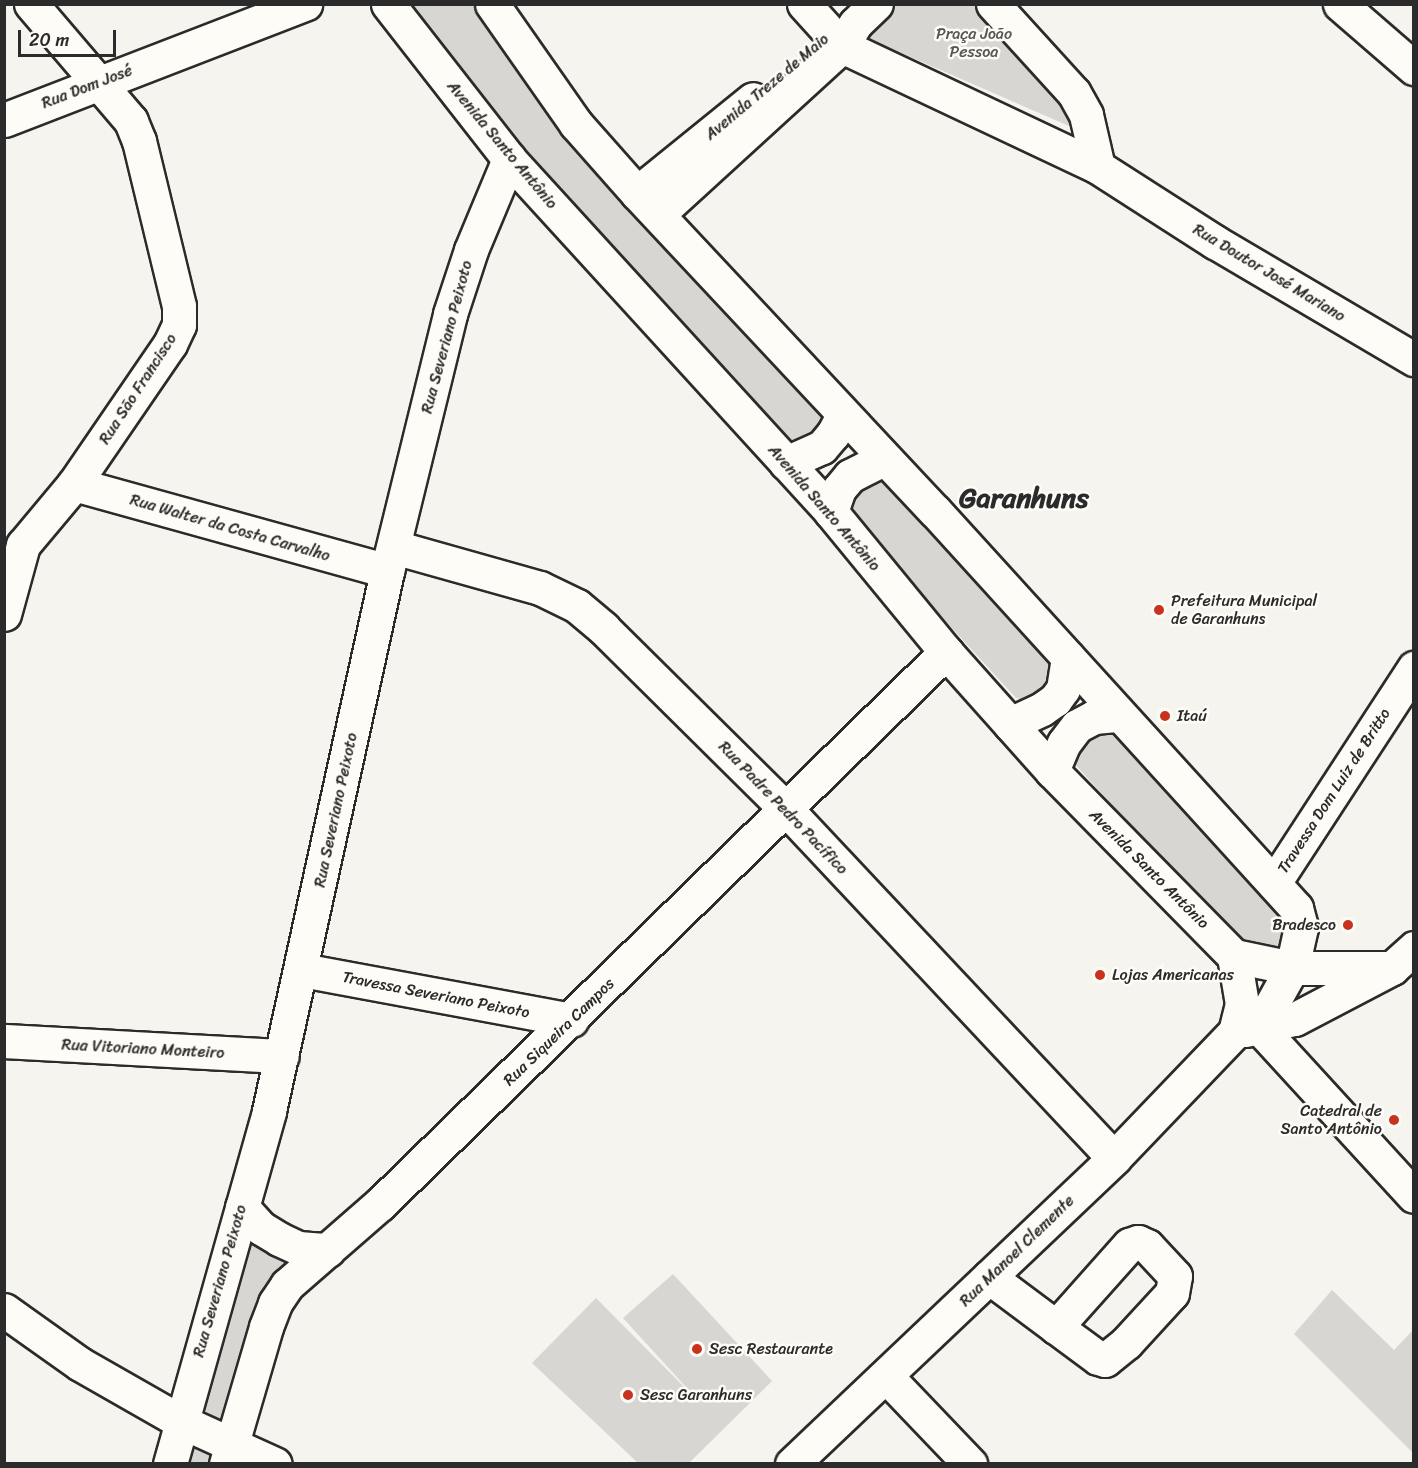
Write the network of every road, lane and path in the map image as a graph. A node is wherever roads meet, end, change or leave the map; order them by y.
1 (31, 4) edge
2 (305, 4) edge
3 (388, 4) edge
4 (492, 4) edge
5 (804, 4) edge
6 (993, 4) edge
7 (1340, 4) edge
8 (851, 27) edge
9 (1413, 69) edge
10 (99, 82) junction
11 (4, 120) edge
12 (509, 159) junction
13 (1112, 176) junction
14 (647, 204) junction
15 (1413, 359) edge
16 (843, 414) junction
17 (884, 459) junction
18 (786, 463) junction
19 (74, 484) junction
20 (831, 512) junction
21 (14, 551) edge
22 (390, 559) junction
23 (4, 614) edge
24 (946, 652) junction
25 (1068, 657) junction
26 (1413, 668) edge
27 (1119, 714) junction
28 (1011, 724) junction
29 (1052, 771) junction
30 (786, 809) junction
31 (1274, 883) junction
32 (1234, 956) junction
33 (1403, 958) edge
34 (1292, 968) junction
35 (302, 970) junction
36 (571, 1020) junction
37 (1247, 1029) junction
38 (4, 1041) edge
39 (282, 1056) junction
40 (1114, 1158) junction
41 (1413, 1196) edge
42 (242, 1207) junction
43 (328, 1250) junction
44 (989, 1277) junction
45 (4, 1310) edge
46 (1056, 1327) dead end
47 (886, 1376) junction
48 (180, 1421) junction
49 (229, 1454) edge
50 (170, 1464) edge
51 (275, 1464) edge
52 (792, 1464) edge
53 (970, 1464) edge

1 - 10 street, Rua São Francisco
2 - 10 street, Rua Dom José
3 - 12 street, Avenida Santo Antônio
4 - 14 street
5 - 8 street
6 - 13 street
7 - 9 street
8 - 13 street, Rua Doutor José Mariano
8 - 14 street, Avenida Treze de Maio
10 - 11 street, Rua Dom José
10 - 19 street, Rua São Francisco
12 - 18 street, Avenida Santo Antônio
12 - 22 street, Rua Severiano Peixoto
13 - 15 street, Rua Doutor José Mariano
14 - 16 street
16 - 17 street
16 - 18 street
17 - 20 street
17 - 25 street
18 - 20 street, Avenida Santo Antônio
19 - 21 street, Rua São Francisco
19 - 22 street, Rua Walter da Costa Carvalho
20 - 24 street, Avenida Santo Antônio
21 - 23 street, Rua São Francisco
22 - 30 street, Rua Padre Pedro Pacífico
22 - 35 street, Rua Severiano Peixoto
24 - 28 street, Avenida Santo Antônio
24 - 30 street, Rua Siqueira Campos
25 - 27 street
25 - 28 street
26 - 31 street, Travessa Dom Luiz de Britto
27 - 29 street
27 - 31 street
28 - 29 street, Avenida Santo Antônio
29 - 32 street, Avenida Santo Antônio
30 - 36 street, Rua Siqueira Campos
30 - 40 street, Rua Padre Pedro Pacífico
31 - 34 street
32 - 34 street
32 - 37 street
33 - 34 street
33 - 37 street
34 - 37 street, Rua Manoel Clemente
35 - 36 street, Travessa Severiano Peixoto
35 - 39 street, Rua Severiano Peixoto
36 - 43 street, Rua Siqueira Campos
37 - 40 street, Rua Manoel Clemente
37 - 41 street
38 - 39 street, Rua Vitoriano Monteiro
39 - 42 street, Rua Severiano Peixoto
40 - 44 street, Rua Manoel Clemente
42 - 43 street
42 - 48 street, Rua Severiano Peixoto
43 - 49 street, Rua Siqueira Campos
44 - 46 street
44 - 47 street, Rua Manoel Clemente
45 - 48 street
47 - 52 street, Rua Manoel Clemente
47 - 53 street
48 - 49 street
48 - 50 street, Rua Severiano Peixoto
49 - 51 street

